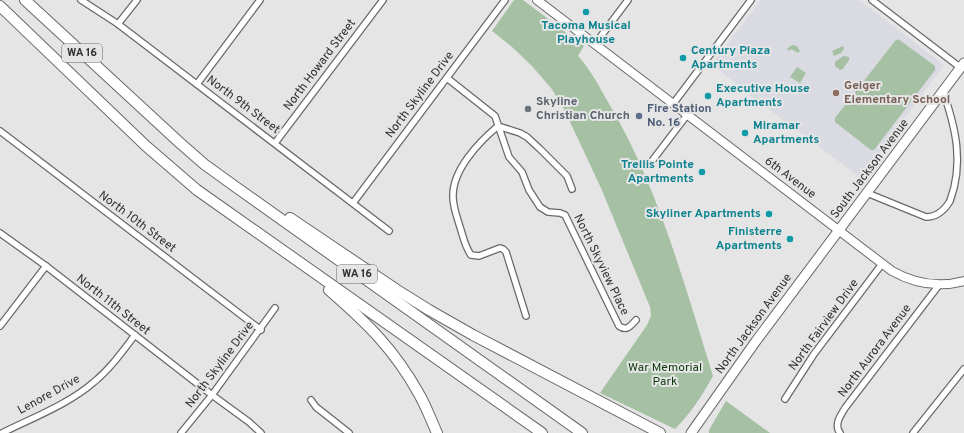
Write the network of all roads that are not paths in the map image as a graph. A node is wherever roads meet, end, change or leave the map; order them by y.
1 (26, 0) edge
2 (81, 0) edge
3 (137, 0) edge
4 (260, 0) edge
5 (383, 0) edge
6 (505, 0) edge
7 (537, 0) edge
8 (628, 0) edge
9 (752, 0) edge
10 (872, 0) edge
11 (0, 6) edge
12 (118, 24) junction
13 (595, 44) junction
14 (962, 66) edge
15 (447, 78) junction
16 (196, 84) junction
17 (943, 91) junction
18 (673, 104) junction
19 (140, 105) junction
20 (687, 115) junction
21 (498, 126) junction
22 (0, 131) edge
23 (275, 143) junction
24 (652, 161) dead end
25 (572, 189) dead end
26 (867, 192) junction
27 (353, 202) junction
28 (389, 231) dead end
29 (839, 231) junction
30 (0, 233) edge
31 (283, 251) junction
32 (882, 264) junction
33 (46, 266) junction
34 (964, 281) edge
35 (939, 285) junction
36 (275, 308) dead end
37 (526, 316) dead end
38 (636, 320) dead end
39 (0, 326) edge
40 (260, 330) junction
41 (135, 335) junction
42 (964, 370) edge
43 (212, 395) junction
44 (785, 399) dead end
45 (312, 400) dead end
46 (2, 433) edge
47 (181, 433) edge
48 (261, 433) edge
49 (349, 433) edge
50 (437, 433) edge
51 (542, 433) edge
52 (582, 433) edge
53 (660, 433) edge
54 (691, 433) edge
55 (840, 433) edge
56 (913, 433) edge

1 - 19 highway, WA 16
2 - 12 street, North 9th Street
3 - 12 street
4 - 16 street
5 - 23 street, North Howard Street
6 - 15 street, North Skyline Drive
7 - 13 main road, 6th Avenue
8 - 13 street
9 - 18 street
10 - 14 street
11 - 31 highway, WA 16
12 - 16 street, North 9th Street
13 - 18 main road, 6th Avenue
14 - 17 main road, South Jackson Avenue
15 - 21 street, North Skyview Place
15 - 27 street, North Skyline Drive
16 - 23 street, North 9th Street
17 - 26 main road, South Jackson Avenue
17 - 26 street
18 - 20 main road, 6th Avenue
19 - 52 highway, WA 16
19 - 53 highway
20 - 24 street
20 - 29 main road, 6th Avenue
21 - 25 street
21 - 37 street
21 - 38 street, North Skyview Place
22 - 40 street, North 10th Street
23 - 27 street, North 9th Street
26 - 29 main road, South Jackson Avenue
27 - 28 street, North 9th Street
29 - 32 main road, 6th Avenue
29 - 54 main road, North Jackson Avenue
30 - 33 street, North 11th Street
31 - 50 highway
31 - 51 highway, WA 16
32 - 35 main road, 6th Avenue
32 - 44 street, North Fairview Drive
33 - 39 street
33 - 41 street, North 11th Street
34 - 35 main road, 6th Avenue
35 - 55 street, North Aurora Avenue
36 - 40 street, North Skyline Drive
40 - 43 street, North Skyline Drive
41 - 43 street, North 11th Street
41 - 46 street, Lenore Drive
42 - 56 street
43 - 47 street, North Skyline Drive
43 - 48 street, North 11th Street
45 - 49 street

